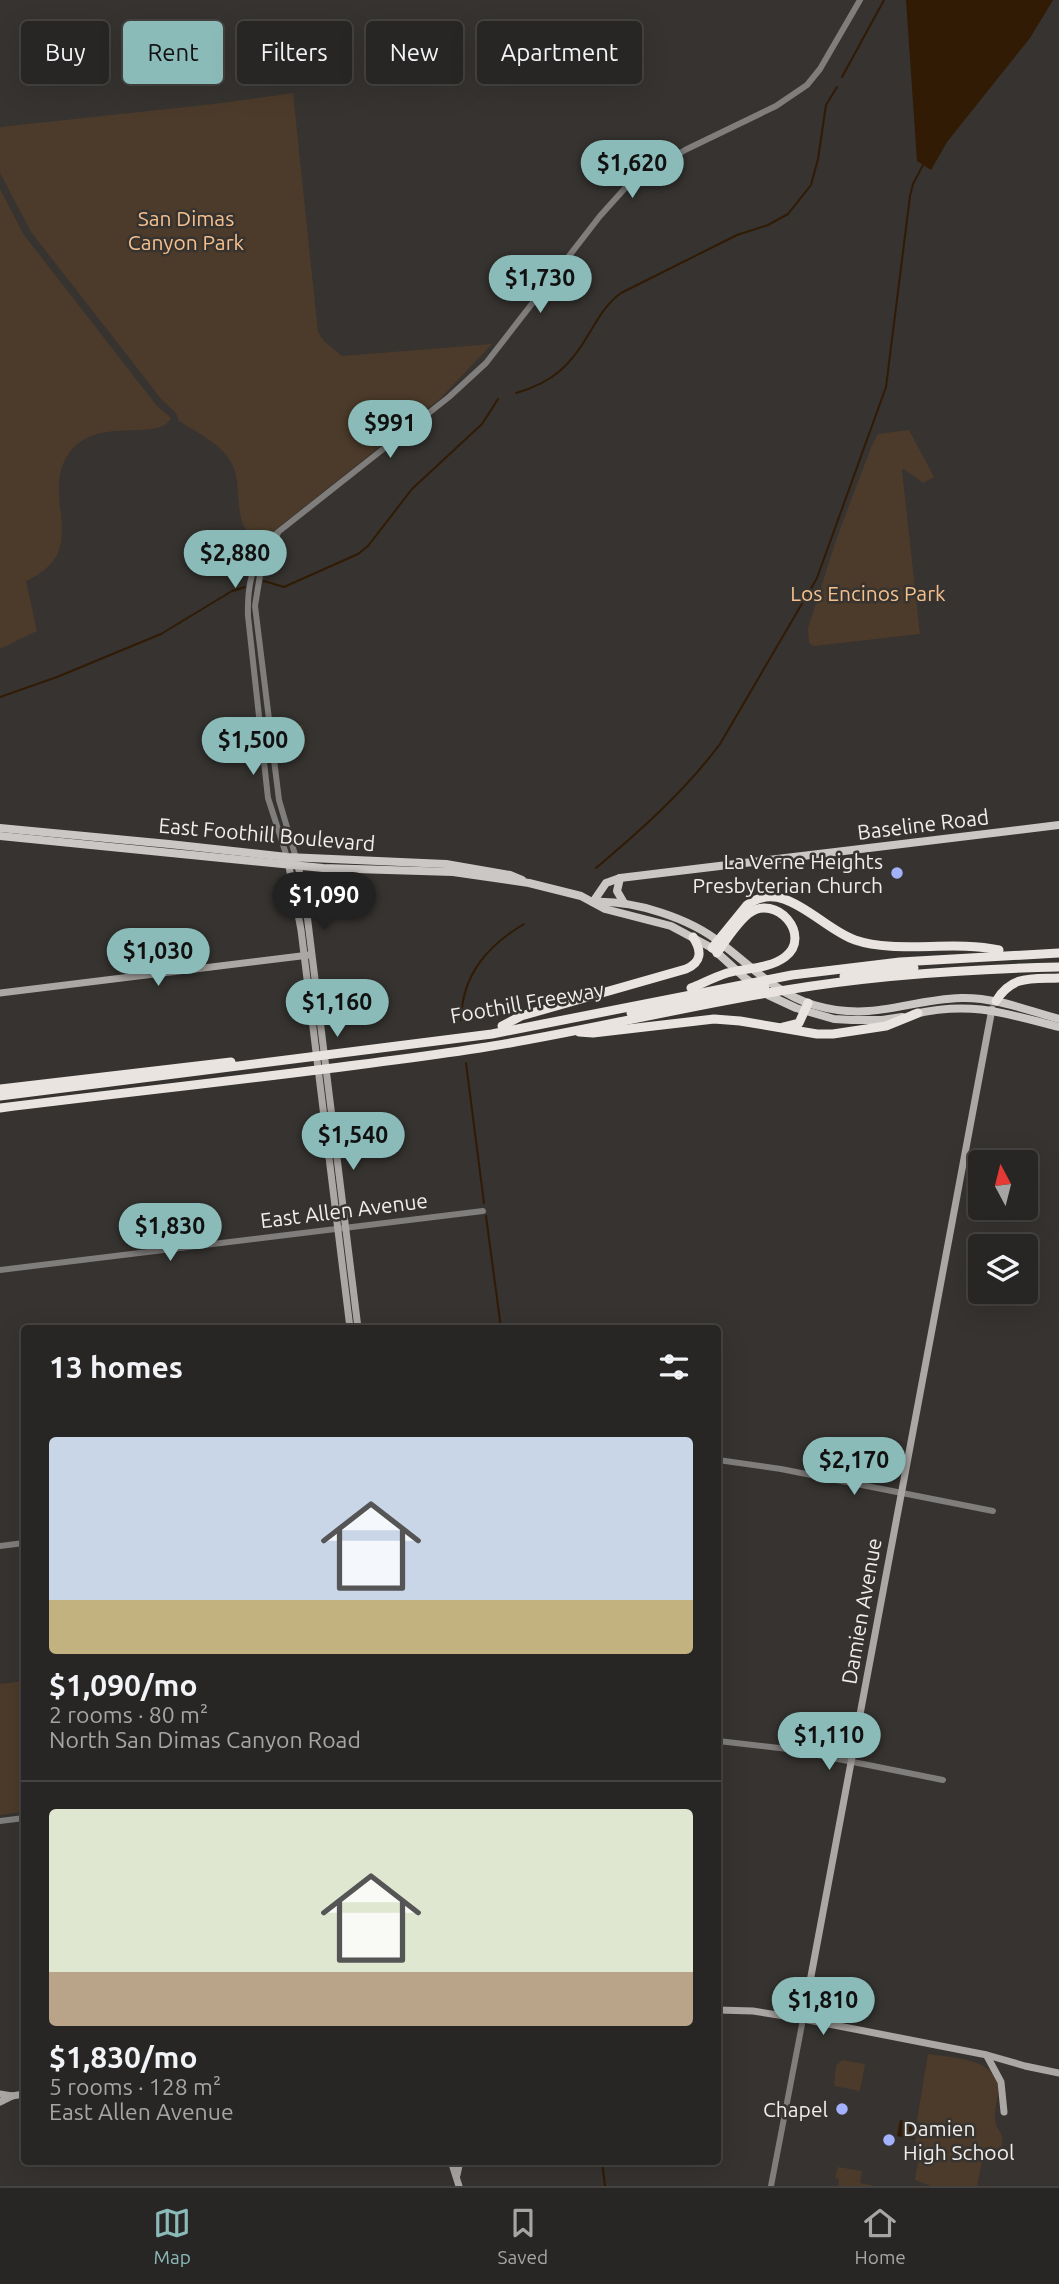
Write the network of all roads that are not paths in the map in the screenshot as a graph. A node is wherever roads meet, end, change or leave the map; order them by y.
1 (860, 0) edge
2 (1059, 825) edge
3 (0, 828) edge
4 (0, 836) edge
5 (293, 861) junction
6 (620, 878) junction
7 (593, 901) junction
8 (626, 905) junction
9 (693, 937) junction
10 (717, 946) junction
11 (1059, 947) edge
12 (999, 950) junction
13 (1059, 953) edge
14 (308, 955) junction
15 (1059, 961) edge
16 (1059, 967) edge
17 (768, 973) junction
18 (1059, 978) edge
19 (745, 987) junction
20 (785, 987) junction
21 (691, 988) junction
22 (0, 993) edge
23 (994, 1005) junction
24 (807, 1007) junction
25 (918, 1013) junction
26 (1059, 1018) edge
27 (502, 1026) junction
28 (778, 1027) junction
29 (1059, 1027) edge
30 (566, 1031) junction
31 (442, 1044) junction
32 (403, 1050) junction
33 (337, 1058) junction
34 (305, 1062) junction
35 (0, 1089) edge
36 (0, 1096) edge
37 (1, 1107) edge
38 (483, 1211) dead end
39 (342, 1228) junction
40 (0, 1270) edge
41 (350, 1325) edge
42 (358, 1325) edge
43 (721, 1460) edge
44 (901, 1492) junction
45 (993, 1511) dead end
46 (21, 1542) edge
47 (0, 1546) edge
48 (721, 1741) edge
49 (850, 1763) junction
50 (943, 1780) dead end
51 (21, 1818) edge
52 (0, 1821) edge
53 (721, 2010) edge
54 (803, 2019) junction
55 (987, 2055) junction
56 (1059, 2073) edge
57 (0, 2094) edge
58 (21, 2094) edge
59 (12, 2096) junction
60 (0, 2102) edge
61 (1004, 2112) dead end
62 (452, 2165) edge
63 (459, 2165) edge
64 (457, 2175) junction
65 (458, 2186) edge
66 (771, 2186) edge

1 - 5 street
2 - 6 main road, Baseline Road
3 - 5 main road, East Foothill Boulevard
4 - 5 main road, East Foothill Boulevard
5 - 7 main road, East Foothill Boulevard
5 - 14 main road
6 - 7 main road
6 - 8 main road
7 - 8 main road
7 - 9 main road
8 - 10 main road
9 - 10 main road
9 - 27 highway
10 - 12 highway
10 - 17 highway
10 - 24 main road
11 - 12 highway, Foothill Freeway
12 - 17 highway, Foothill Freeway
13 - 17 highway
14 - 22 main road
14 - 39 main road
15 - 20 highway
16 - 20 highway, Foothill Freeway
17 - 19 highway, Foothill Freeway
17 - 21 highway
18 - 23 highway
19 - 20 highway, Foothill Freeway
19 - 21 highway, Foothill Freeway
19 - 30 highway, Foothill Freeway
19 - 31 highway
21 - 27 highway, Foothill Freeway
23 - 24 main road
23 - 25 main road
23 - 26 main road
23 - 29 main road
23 - 44 main road, Damien Avenue
24 - 25 main road
24 - 28 highway
25 - 28 highway
27 - 31 highway, Foothill Freeway
28 - 30 highway
30 - 31 highway, Foothill Freeway
31 - 32 highway, Foothill Freeway
31 - 32 highway, Foothill Freeway
32 - 33 highway, Foothill Freeway
32 - 33 highway, Foothill Freeway
33 - 34 highway, Foothill Freeway
33 - 34 highway, Foothill Freeway
34 - 35 highway, Foothill Freeway
34 - 36 highway
34 - 37 highway, Foothill Freeway
38 - 39 street, East Allen Avenue
39 - 40 street, East Allen Avenue
39 - 41 main road
39 - 42 main road
43 - 44 street
44 - 45 street
44 - 49 main road, Damien Avenue
46 - 47 street
48 - 49 street
49 - 50 street
49 - 54 main road, Damien Avenue
51 - 52 street
53 - 54 main road
54 - 55 main road
54 - 66 street, Damien Avenue
55 - 56 main road
55 - 61 main road
57 - 59 main road
58 - 59 main road
59 - 60 main road
62 - 64 main road
63 - 64 main road
64 - 65 main road

